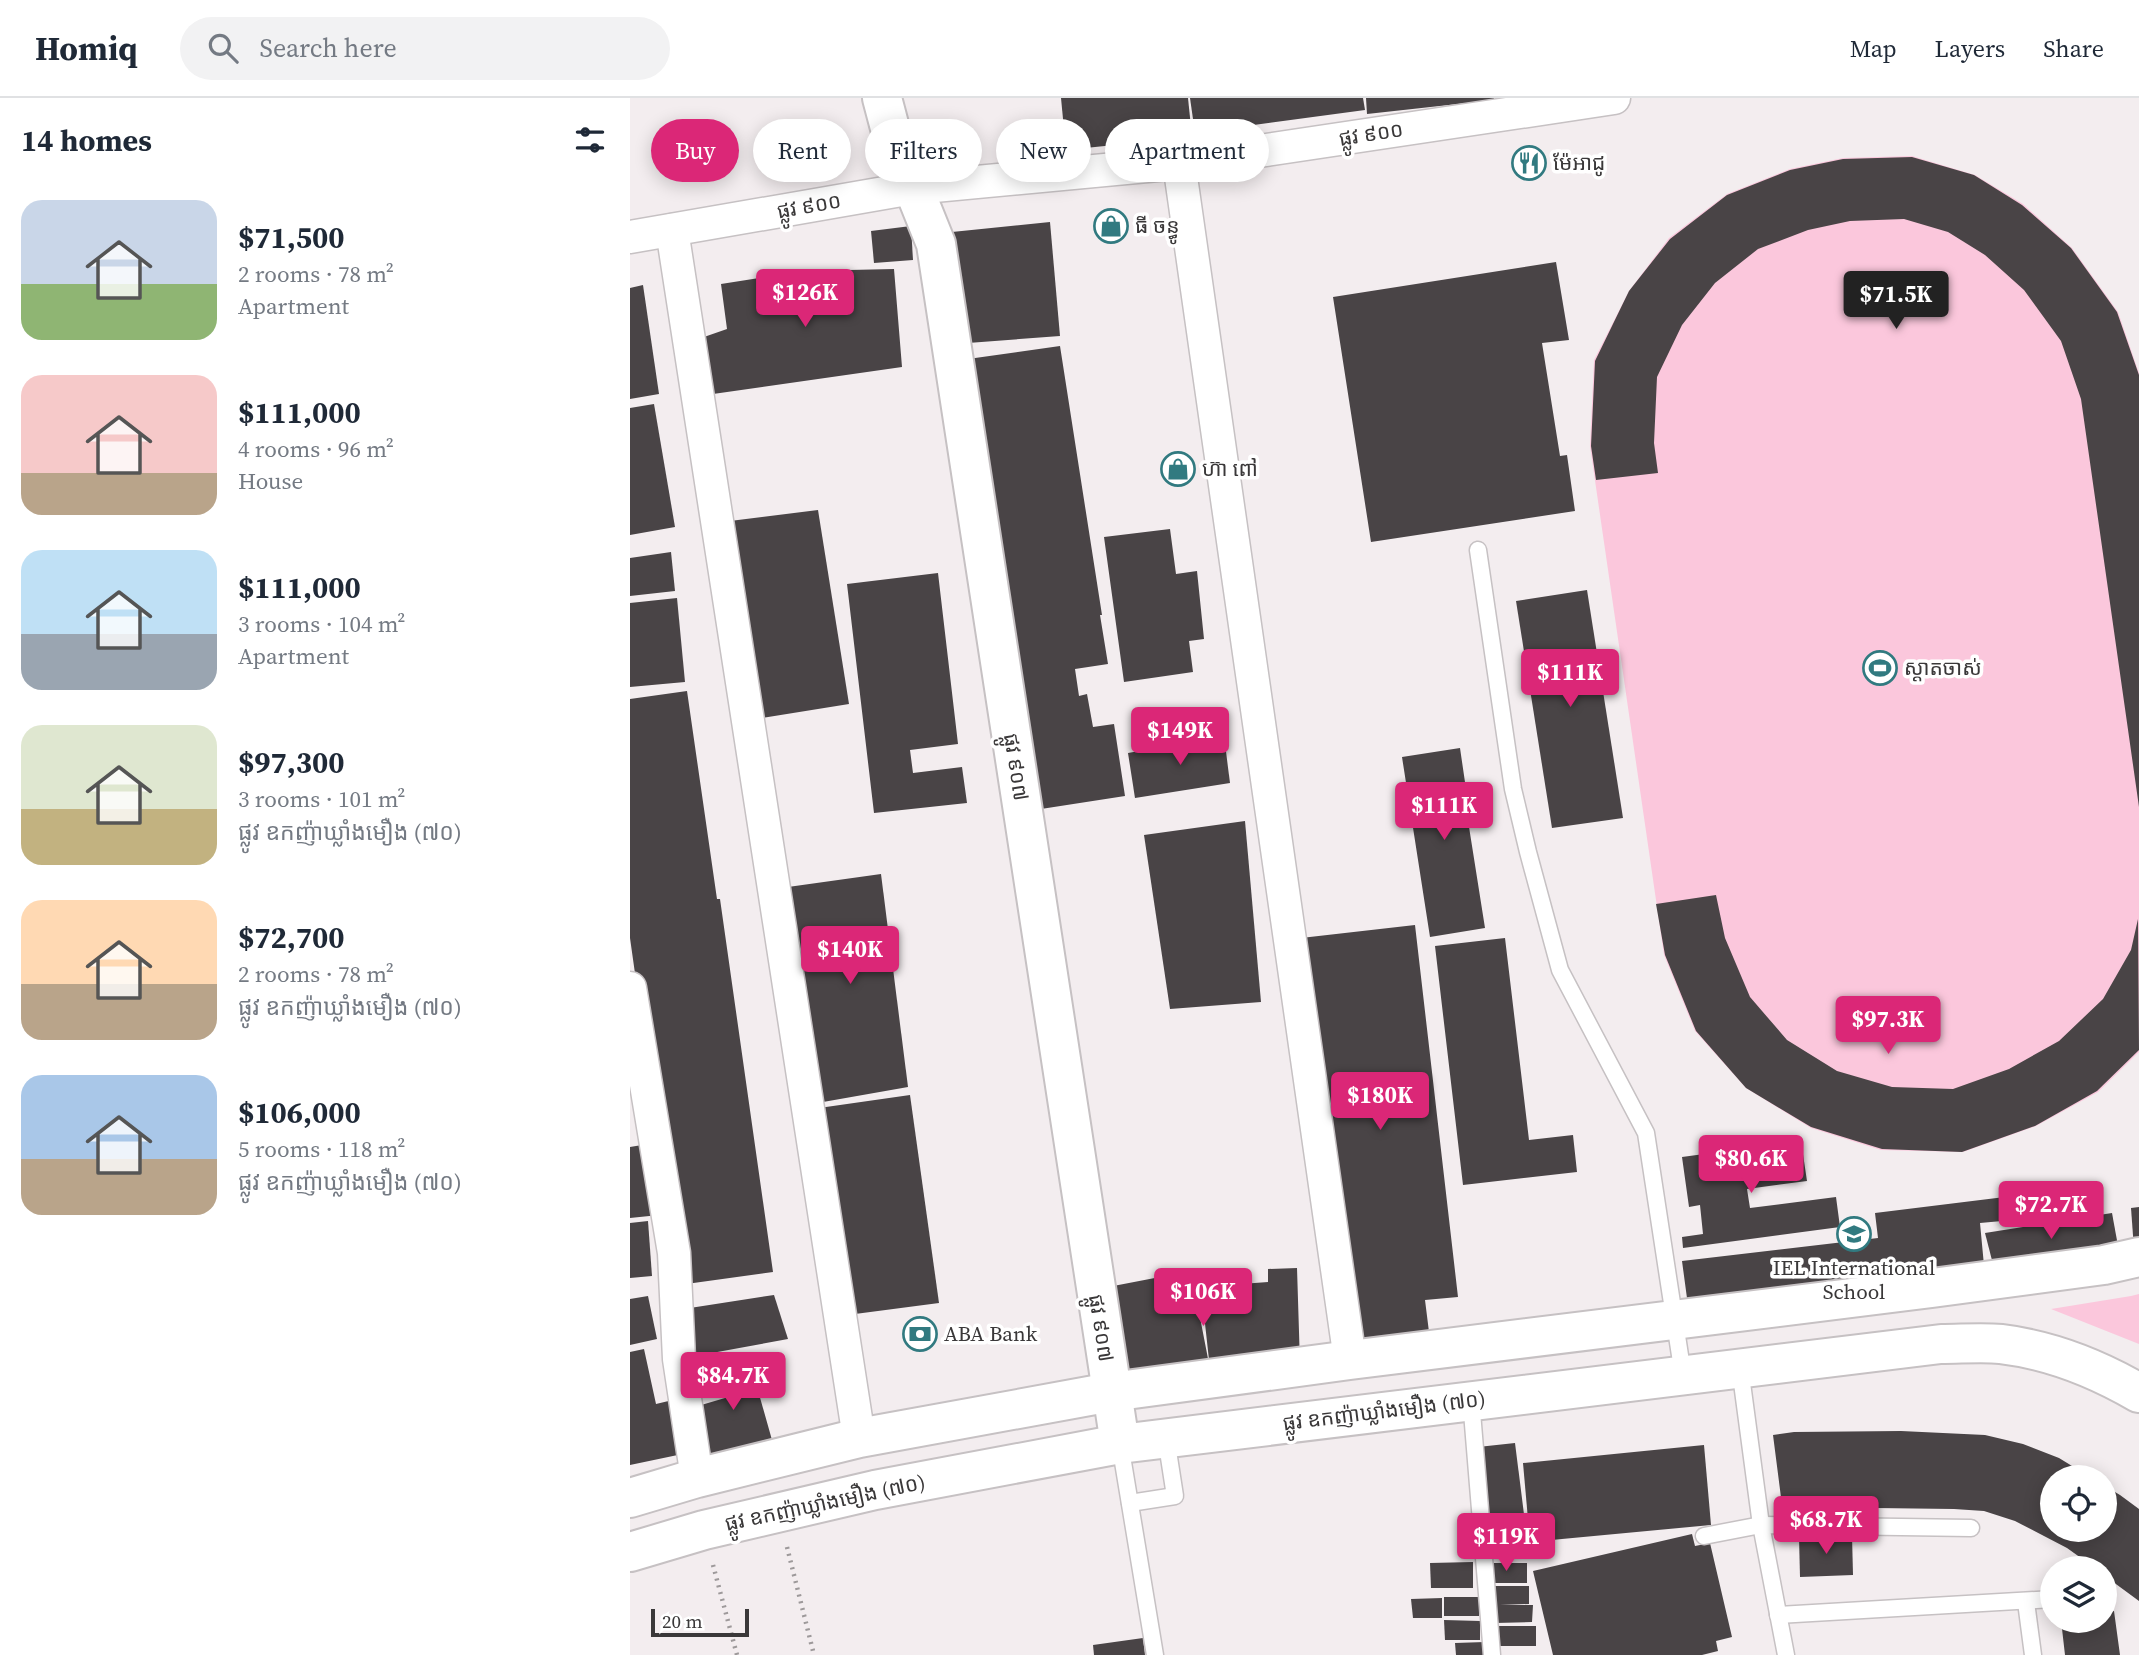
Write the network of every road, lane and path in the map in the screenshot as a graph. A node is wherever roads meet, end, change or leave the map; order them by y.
1 (883, 98) edge
2 (1614, 98) edge
3 (1269, 150) edge
4 (1105, 170) edge
5 (1182, 182) edge
6 (913, 188) junction
7 (672, 230) junction
8 (630, 237) edge
9 (1478, 550) dead end
10 (630, 988) edge
11 (2139, 1257) edge
12 (1733, 1314) junction
13 (1676, 1321) junction
14 (1350, 1360) junction
15 (1740, 1368) junction
16 (1684, 1375) junction
17 (1111, 1392) junction
18 (2139, 1393) edge
19 (1471, 1401) junction
20 (859, 1438) junction
21 (1166, 1438) junction
22 (1120, 1444) junction
23 (697, 1478) junction
24 (630, 1498) edge
25 (1130, 1503) junction
26 (778, 1512) junction
27 (1761, 1525) junction
28 (1971, 1528) dead end
29 (704, 1530) junction
30 (1704, 1536) dead end
31 (630, 1552) edge
32 (2040, 1600) edge
33 (2026, 1602) junction
34 (1778, 1615) junction
35 (737, 1655) edge
36 (814, 1655) edge
37 (1155, 1655) edge
38 (1492, 1655) edge
39 (1786, 1655) edge
40 (2033, 1655) edge

1 - 6 main road, ផ្លូវ ៩០៧
2 - 3 street, ផ្លូវ ៩០០
4 - 6 street, ផ្លូវ ៩០០
5 - 14 street
6 - 7 street, ផ្លូវ ៩០០
6 - 17 main road, ផ្លូវ ៩០៧
7 - 8 street, ផ្លូវ ៩០០
7 - 20 street
9 - 13 lane
10 - 23 street
11 - 12 main road
12 - 13 main road
12 - 15 main road
13 - 14 main road
13 - 16 lane
14 - 17 main road
15 - 16 main road, ផ្លូវ ឧកញ៉ាឃ្លាំងមឿង (៧០)
15 - 18 main road, ផ្លូវ ឧកញ៉ាឃ្លាំងមឿង (៧០)
15 - 27 lane
16 - 19 main road, ផ្លូវ ឧកញ៉ាឃ្លាំងមឿង (៧០)
17 - 20 main road
17 - 22 main road, ផ្លូវ ៩០៧
19 - 21 main road, ផ្លូវ ឧកញ៉ាឃ្លាំងមឿង (៧០)
19 - 38 lane
20 - 23 main road
21 - 22 main road, ផ្លូវ ឧកញ៉ាឃ្លាំងមឿង (៧០)
21 - 25 lane
22 - 25 lane
22 - 26 main road, ផ្លូវ ឧកញ៉ាឃ្លាំងមឿង (៧០)
23 - 24 main road
25 - 37 lane
26 - 29 main road, ផ្លូវ ឧកញ៉ាឃ្លាំងមឿង (៧០)
26 - 36 path
27 - 28 lane
27 - 30 lane
27 - 34 lane
29 - 31 main road, ផ្លូវ ឧកញ៉ាឃ្លាំងមឿង (៧០)
29 - 35 path
32 - 33 lane
33 - 34 lane
33 - 40 lane
34 - 39 lane

